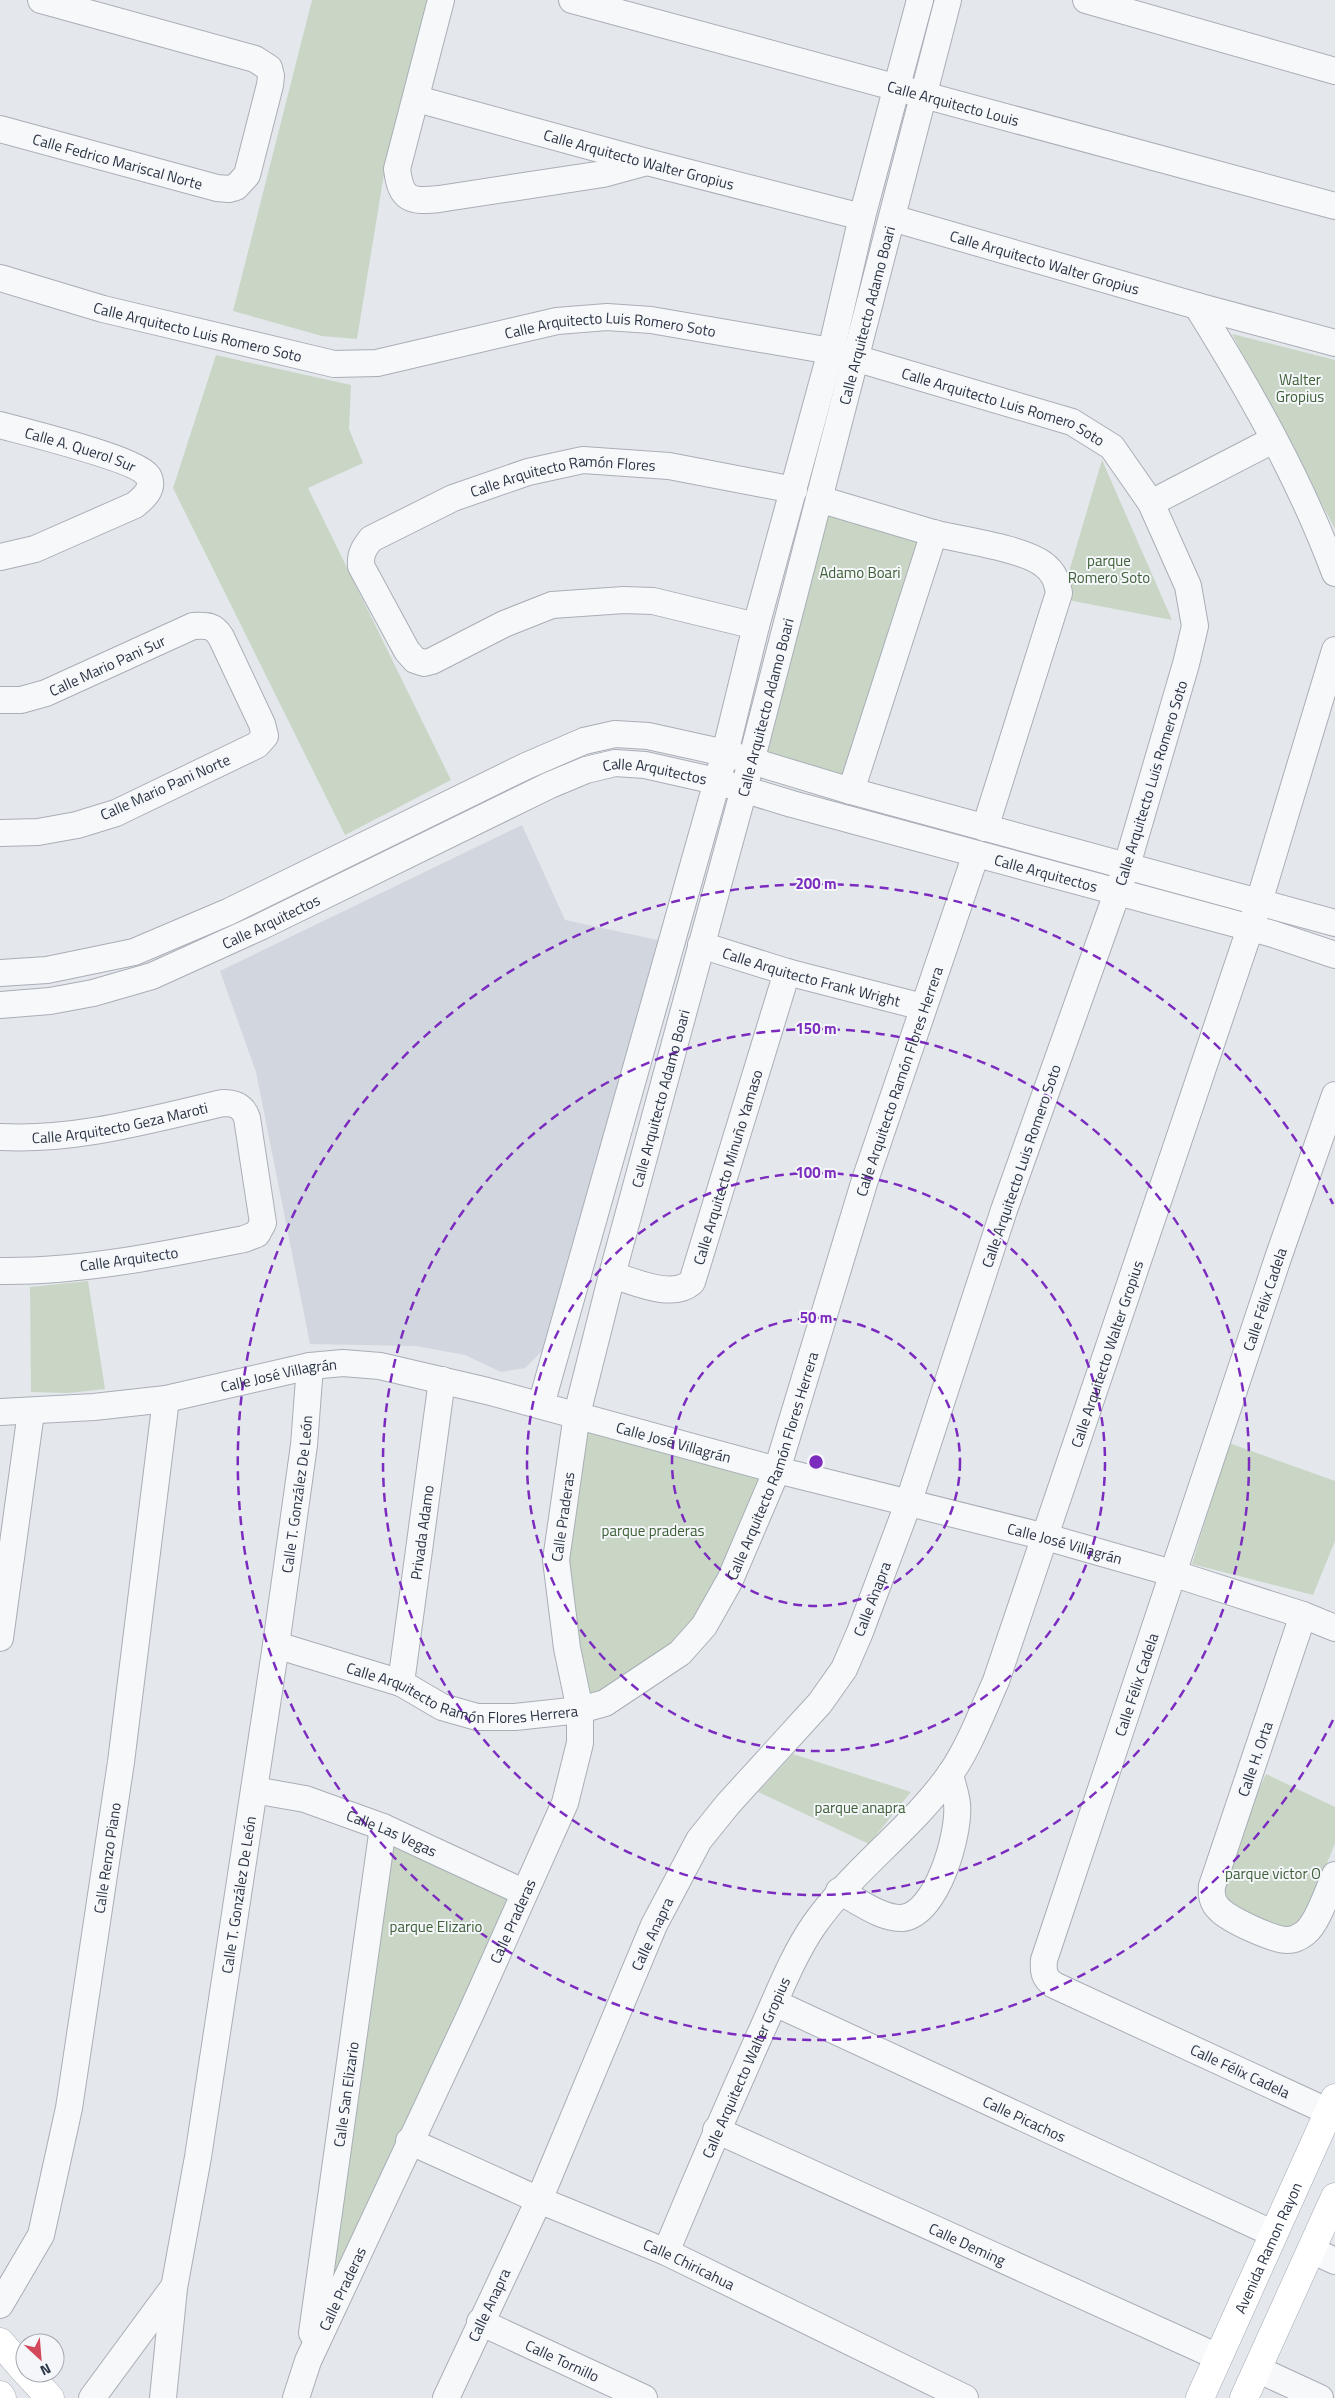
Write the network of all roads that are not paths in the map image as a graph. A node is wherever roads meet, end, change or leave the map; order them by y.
1 (41, 0) edge
2 (441, 0) edge
3 (572, 0) edge
4 (920, 0) edge
5 (948, 0) edge
6 (1086, 0) edge
7 (1335, 71) edge
8 (897, 87) junction
9 (923, 96) junction
10 (416, 99) junction
11 (0, 129) edge
12 (647, 162) junction
13 (1335, 206) edge
14 (862, 217) junction
15 (892, 218) junction
16 (0, 278) edge
17 (1197, 306) junction
18 (1335, 343) edge
19 (843, 354) junction
20 (0, 425) edge
21 (1273, 440) junction
22 (794, 490) junction
23 (819, 499) junction
24 (1151, 504) junction
25 (934, 533) junction
26 (0, 556) edge
27 (1335, 573) edge
28 (756, 626) junction
29 (1335, 650) edge
30 (0, 700) edge
31 (264, 736) joint
32 (724, 753) junction
33 (751, 762) junction
34 (716, 781) junction
35 (744, 789) junction
36 (851, 791) junction
37 (414, 820) junction
38 (985, 828) junction
39 (0, 833) edge
40 (426, 845) junction
41 (976, 854) junction
42 (1127, 865) junction
43 (1118, 893) junction
44 (1259, 902) junction
45 (1335, 923) edge
46 (1250, 928) junction
47 (701, 945) junction
48 (1335, 954) edge
49 (787, 972) junction
50 (4, 973) edge
51 (2, 1005) edge
52 (923, 1006) junction
53 (1335, 1095) edge
54 (0, 1137) edge
55 (256, 1234) joint
56 (0, 1271) edge
57 (612, 1275) junction
58 (310, 1366) junction
59 (442, 1380) junction
60 (166, 1399) junction
61 (541, 1405) junction
62 (0, 1412) edge
63 (31, 1412) junction
64 (577, 1414) junction
65 (776, 1470) junction
66 (908, 1504) junction
67 (1046, 1537) junction
68 (1172, 1574) junction
69 (1303, 1615) junction
70 (1335, 1628) edge
71 (0, 1638) edge
72 (276, 1645) junction
73 (401, 1683) junction
74 (580, 1710) junction
75 (950, 1774) junction
76 (254, 1790) junction
77 (383, 1827) junction
78 (1335, 1874) edge
79 (839, 1891) junction
80 (523, 1892) junction
81 (775, 2003) junction
82 (1332, 2105) edge
83 (716, 2130) junction
84 (409, 2141) junction
85 (1335, 2197) edge
86 (539, 2200) junction
87 (1274, 2234) junction
88 (666, 2252) junction
89 (1323, 2256) edge
90 (174, 2288) junction
91 (0, 2305) edge
92 (480, 2322) junction
93 (0, 2342) edge
94 (1218, 2357) junction
95 (15, 2359) edge
96 (308, 2361) junction
97 (1257, 2369) junction
98 (36, 2383) edge
99 (0, 2395) edge
100 (2, 2398) edge
101 (50, 2398) edge
102 (92, 2398) edge
103 (163, 2398) edge
104 (296, 2398) edge
105 (446, 2398) edge
106 (644, 2398) edge
107 (966, 2398) edge
108 (1200, 2398) edge
109 (1244, 2398) edge
110 (1320, 2398) edge

1 - 11 street, Calle Fedrico Mariscal Norte
2 - 10 street
3 - 8 street, Calle Arquitecto Louis
4 - 8 street, Calle Arquitecto Adamo Boari
5 - 9 street, Calle Arquitecto Adamo Boari
6 - 7 street
8 - 9 street, Calle Arquitecto Louis
8 - 14 street, Calle Arquitecto Adamo Boari
9 - 13 street, Calle Arquitecto Louis
9 - 15 street, Calle Arquitecto Adamo Boari
10 - 12 street, Calle Arquitecto Walter Gropius
10 - 12 street
12 - 14 street, Calle Arquitecto Walter Gropius
14 - 19 street, Calle Arquitecto Adamo Boari
15 - 17 street, Calle Arquitecto Walter Gropius
15 - 19 street, Calle Arquitecto Adamo Boari
16 - 19 street, Calle Arquitecto Luis Romero Soto
17 - 18 street, Calle Arquitecto Walter Gropius
17 - 21 street
19 - 22 street, Calle Arquitecto Adamo Boari
19 - 23 street, Calle Arquitecto Adamo Boari
19 - 24 street, Calle Arquitecto Luis Romero Soto
20 - 26 street, Calle A. Querol Sur
21 - 24 street
21 - 27 street
22 - 28 street, Calle Arquitecto Adamo Boari
22 - 28 street, Calle Arquitecto Ramón Flores
23 - 25 street
23 - 33 street, Calle Arquitecto Adamo Boari
24 - 42 street, Calle Arquitecto Luis Romero Soto
25 - 36 street
25 - 38 street
28 - 32 street, Calle Arquitecto Adamo Boari
29 - 44 street
30 - 31 street, Calle Mario Pani Sur
31 - 39 street, Calle Mario Pani Norte
32 - 33 street, Calle Arquitectos
32 - 34 street, Calle Arquitecto Adamo Boari
32 - 37 street, Calle Arquitectos
33 - 35 street, Calle Arquitecto Adamo Boari
33 - 36 street, Calle Arquitectos
34 - 35 street, Calle Arquitectos
34 - 40 street, Calle Arquitectos
34 - 61 street, Calle Arquitecto Adamo Boari
35 - 41 street, Calle Arquitectos
35 - 47 street, Calle Arquitecto Adamo Boari
36 - 38 street, Calle Arquitectos
37 - 40 street
37 - 50 street, Calle Arquitectos
38 - 42 street, Calle Arquitectos
40 - 51 street, Calle Arquitectos
41 - 43 street, Calle Arquitectos
41 - 52 street, Calle Arquitecto Ramón Flores Herrera
42 - 43 street, Calle Arquitecto Luis Romero Soto
42 - 44 street, Calle Arquitectos
43 - 46 street, Calle Arquitectos
43 - 66 street, Calle Arquitecto Luis Romero Soto
44 - 45 street, Calle Arquitectos
44 - 46 street, Calle Arquitecto Walter Gropius
46 - 48 street, Calle Arquitectos
46 - 67 street, Calle Arquitecto Walter Gropius
47 - 49 street, Calle Arquitecto Frank Wright
47 - 57 street, Calle Arquitecto Adamo Boari
49 - 52 street, Calle Arquitecto Frank Wright
49 - 57 street, Calle Arquitecto Minuño Yamaso
50 - 51 street
52 - 65 street, Calle Arquitecto Ramón Flores Herrera
53 - 68 street, Calle Félix Cadela
54 - 55 street, Calle Arquitecto Geza Maroti
55 - 56 street, Calle Arquitecto
57 - 64 street, Calle Arquitecto Adamo Boari
58 - 59 street, Calle José Villagrán
58 - 60 street, Calle José Villagrán
58 - 72 street, Calle T. González De León
59 - 61 street, Calle José Villagrán
59 - 73 street, Privada Adamo
60 - 63 street, Calle José Villagrán
60 - 91 street, Calle Renzo Piano
61 - 64 street, Calle José Villagrán
62 - 63 street, Calle José Villagrán
63 - 71 street
64 - 65 street, Calle José Villagrán
64 - 74 street, Calle Praderas
65 - 66 street, Calle José Villagrán
65 - 74 street, Calle Arquitecto Ramón Flores Herrera
66 - 67 street, Calle José Villagrán
66 - 86 street, Calle Anapra
67 - 68 street, Calle José Villagrán
67 - 75 street, Calle Arquitecto Walter Gropius
68 - 69 street, Calle José Villagrán
68 - 82 street, Calle Félix Cadela
69 - 70 street, Calle José Villagrán
69 - 78 street, Calle H. Orta
72 - 73 street, Calle Arquitecto Ramón Flores Herrera
72 - 76 street, Calle T. González De León
73 - 74 street, Calle Arquitecto Ramón Flores Herrera
74 - 80 street, Calle Praderas
75 - 79 street, Calle Arquitecto Walter Gropius
75 - 79 street
76 - 77 street, Calle Las Vegas
76 - 90 street, Calle T. González De León
77 - 80 street, Calle Las Vegas
77 - 96 street, Calle San Elizario
79 - 81 street, Calle Arquitecto Walter Gropius
80 - 84 street, Calle Praderas
81 - 83 street, Calle Arquitecto Walter Gropius
81 - 87 street, Calle Picachos
82 - 87 main road, Avenida Ramon Rayon
83 - 88 street, Calle Arquitecto Walter Gropius
83 - 94 street, Calle Deming
84 - 86 street, Calle Chiricahua
84 - 96 street, Calle Praderas
85 - 89 main road
86 - 88 street, Calle Chiricahua
86 - 92 street, Calle Anapra
87 - 94 main road, Avenida Ramon Rayon
88 - 107 street, Calle Chiricahua
89 - 97 main road
90 - 102 street, Calle T. González De León
90 - 103 street
92 - 105 street, Calle Anapra
92 - 106 street, Calle Tornillo
93 - 95 main road
94 - 108 main road, Avenida Ramon Rayon
96 - 104 street, Calle Praderas
97 - 109 main road
97 - 110 street
98 - 101 main road
99 - 100 main road

